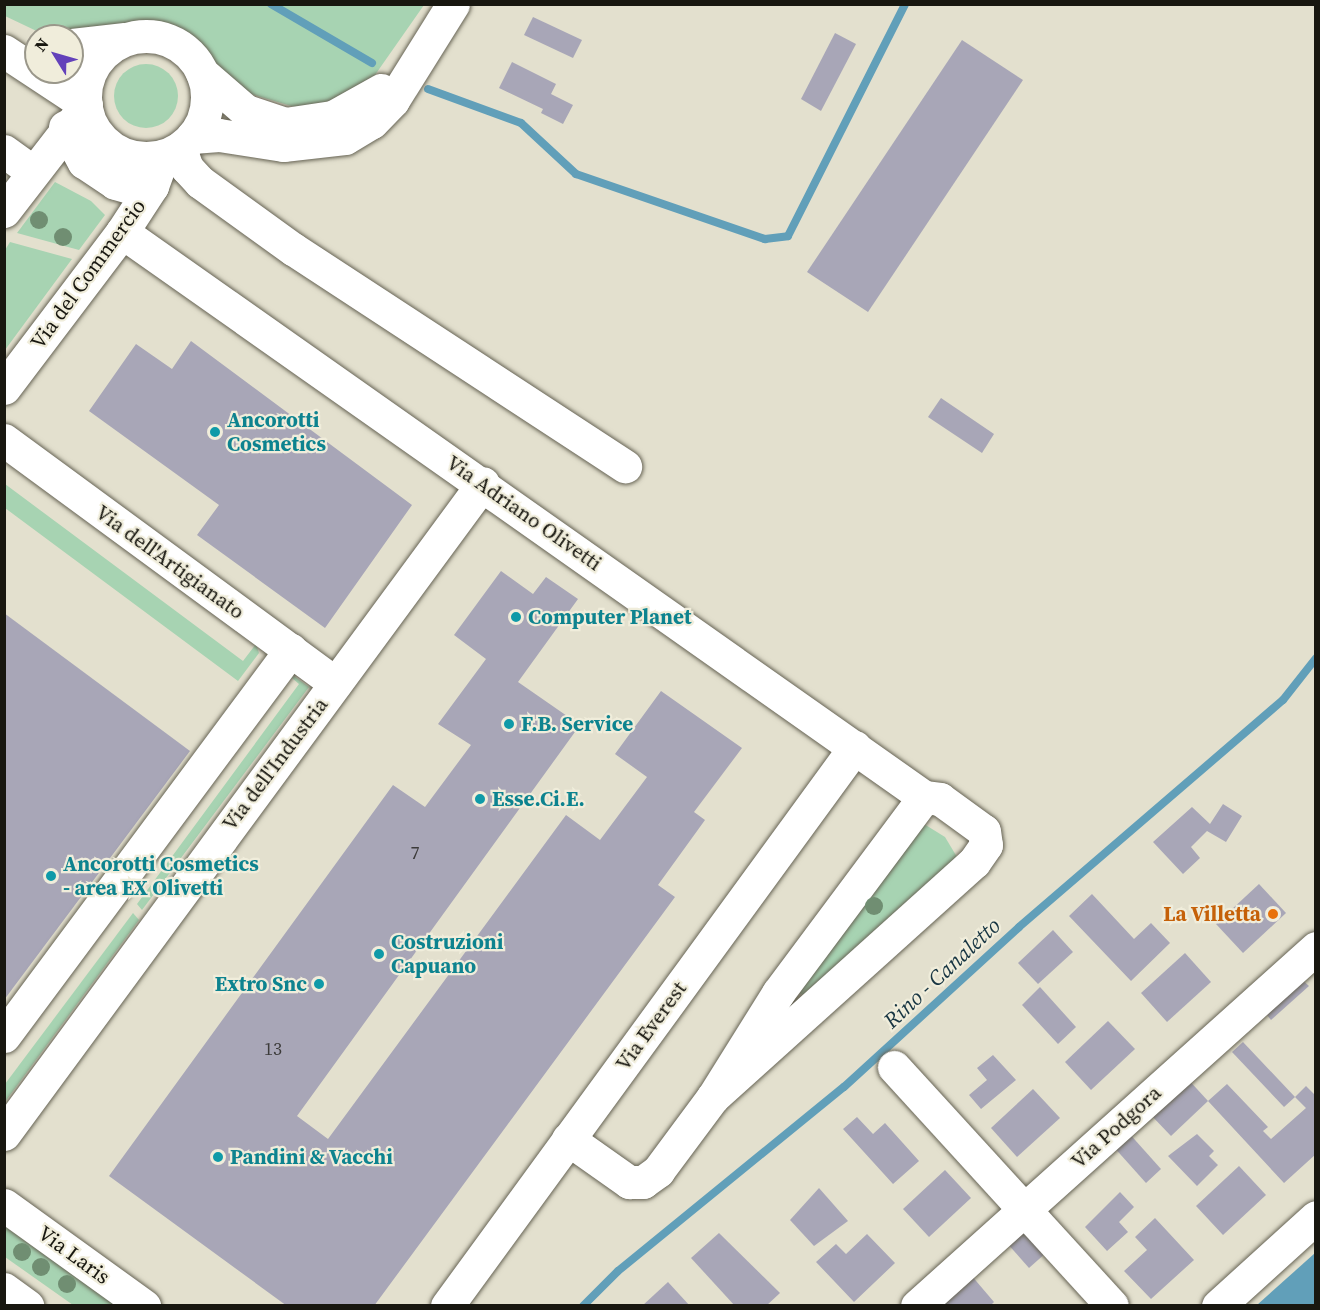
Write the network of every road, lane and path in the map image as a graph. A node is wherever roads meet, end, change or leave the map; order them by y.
1 (453, 4) edge
2 (4, 36) edge
3 (128, 38) junction
4 (24, 42) edge
5 (84, 44) edge
6 (4, 51) edge
7 (415, 62) junction
8 (202, 73) junction
9 (76, 116) junction
10 (179, 147) junction
11 (4, 151) edge
12 (33, 172) junction
13 (152, 186) junction
14 (4, 211) edge
15 (122, 232) junction
16 (4, 388) edge
17 (4, 440) edge
18 (625, 466) dead end
19 (483, 483) junction
20 (291, 651) junction
21 (335, 683) junction
22 (855, 747) junction
23 (924, 797) junction
24 (1316, 948) edge
25 (778, 993) junction
26 (801, 1016) junction
27 (4, 1036) edge
28 (894, 1067) dead end
29 (713, 1097) junction
30 (4, 1134) edge
31 (568, 1139) junction
32 (4, 1205) edge
33 (1024, 1210) junction
34 (1316, 1216) edge
35 (4, 1289) edge
36 (27, 1305) edge
37 (144, 1305) edge
38 (447, 1305) edge
39 (917, 1305) edge
40 (1112, 1305) edge
41 (1218, 1305) edge

1 - 7 street
2 - 4 street
3 - 5 street
3 - 8 street
3 - 9 street
6 - 9 street
7 - 8 street
7 - 10 street
8 - 10 street
9 - 10 street
9 - 12 street
9 - 13 street
10 - 13 street, Via del Commercio
10 - 18 street
11 - 12 street
12 - 14 street
13 - 15 street, Via del Commercio
15 - 16 street, Via del Commercio
15 - 19 street, Via Adriano Olivetti
17 - 20 street, Via dell'Artigianato
19 - 21 street, Via dell'Industria
19 - 22 street, Via Adriano Olivetti
20 - 21 street, Via dell'Artigianato
20 - 27 street
21 - 30 street, Via dell'Industria
22 - 23 street, Via Adriano Olivetti
22 - 31 street, Via Everest
23 - 25 street
23 - 26 street, Via Adriano Olivetti
24 - 33 street, Via Podgora
25 - 26 street
25 - 29 street
26 - 29 street
28 - 33 street
29 - 31 street
31 - 38 street, Via Everest
32 - 37 street, Via Laris
33 - 39 street, Via Podgora
33 - 40 street
34 - 41 street
35 - 36 street

